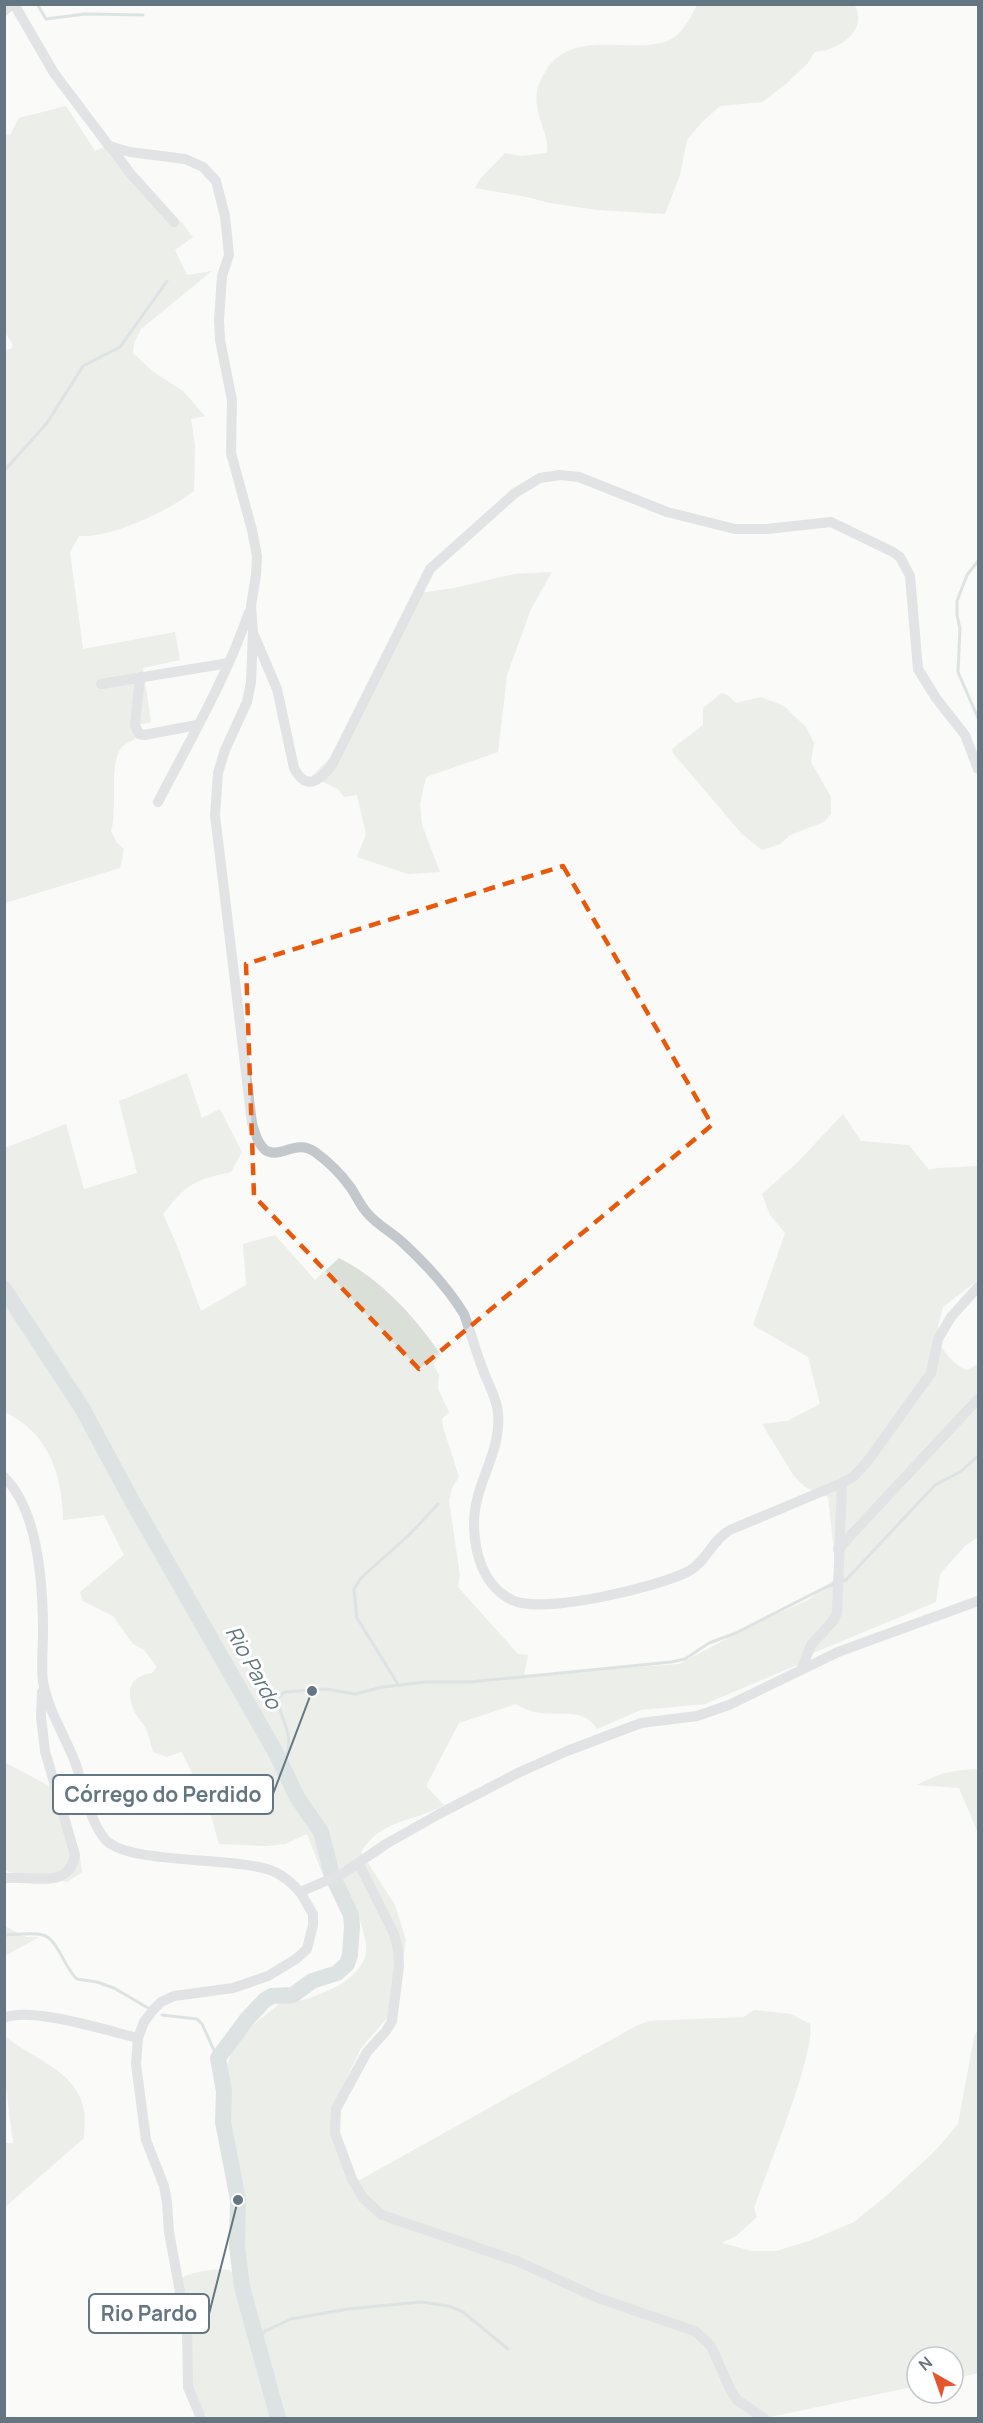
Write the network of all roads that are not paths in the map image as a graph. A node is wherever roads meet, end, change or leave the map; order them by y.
1 (13, 4) edge
2 (4, 11) edge
3 (109, 146) junction
4 (174, 222) dead end
5 (251, 606) junction
6 (253, 632) junction
7 (229, 663) junction
8 (140, 677) junction
9 (101, 684) dead end
10 (197, 725) junction
11 (978, 769) edge
12 (158, 802) dead end
13 (978, 1287) edge
14 (978, 1400) edge
15 (4, 1477) edge
16 (842, 1483) junction
17 (838, 1549) junction
18 (978, 1601) edge
19 (801, 1670) junction
20 (43, 1679) junction
21 (359, 1864) junction
22 (4, 1878) edge
23 (300, 1892) junction
24 (4, 2018) edge
25 (138, 2037) junction
26 (201, 2418) edge
27 (764, 2418) edge

1 - 2 street
1 - 3 street
3 - 4 street
3 - 5 street
5 - 6 street
5 - 7 street
6 - 11 street
6 - 16 street
7 - 8 street
7 - 10 street
8 - 9 street
8 - 10 street
10 - 12 street
13 - 16 street
14 - 17 street
15 - 20 street
16 - 17 street
17 - 19 street
18 - 19 street
19 - 21 street
20 - 22 street
20 - 23 street
21 - 23 street
21 - 27 street
23 - 25 street
24 - 25 street
25 - 26 street

